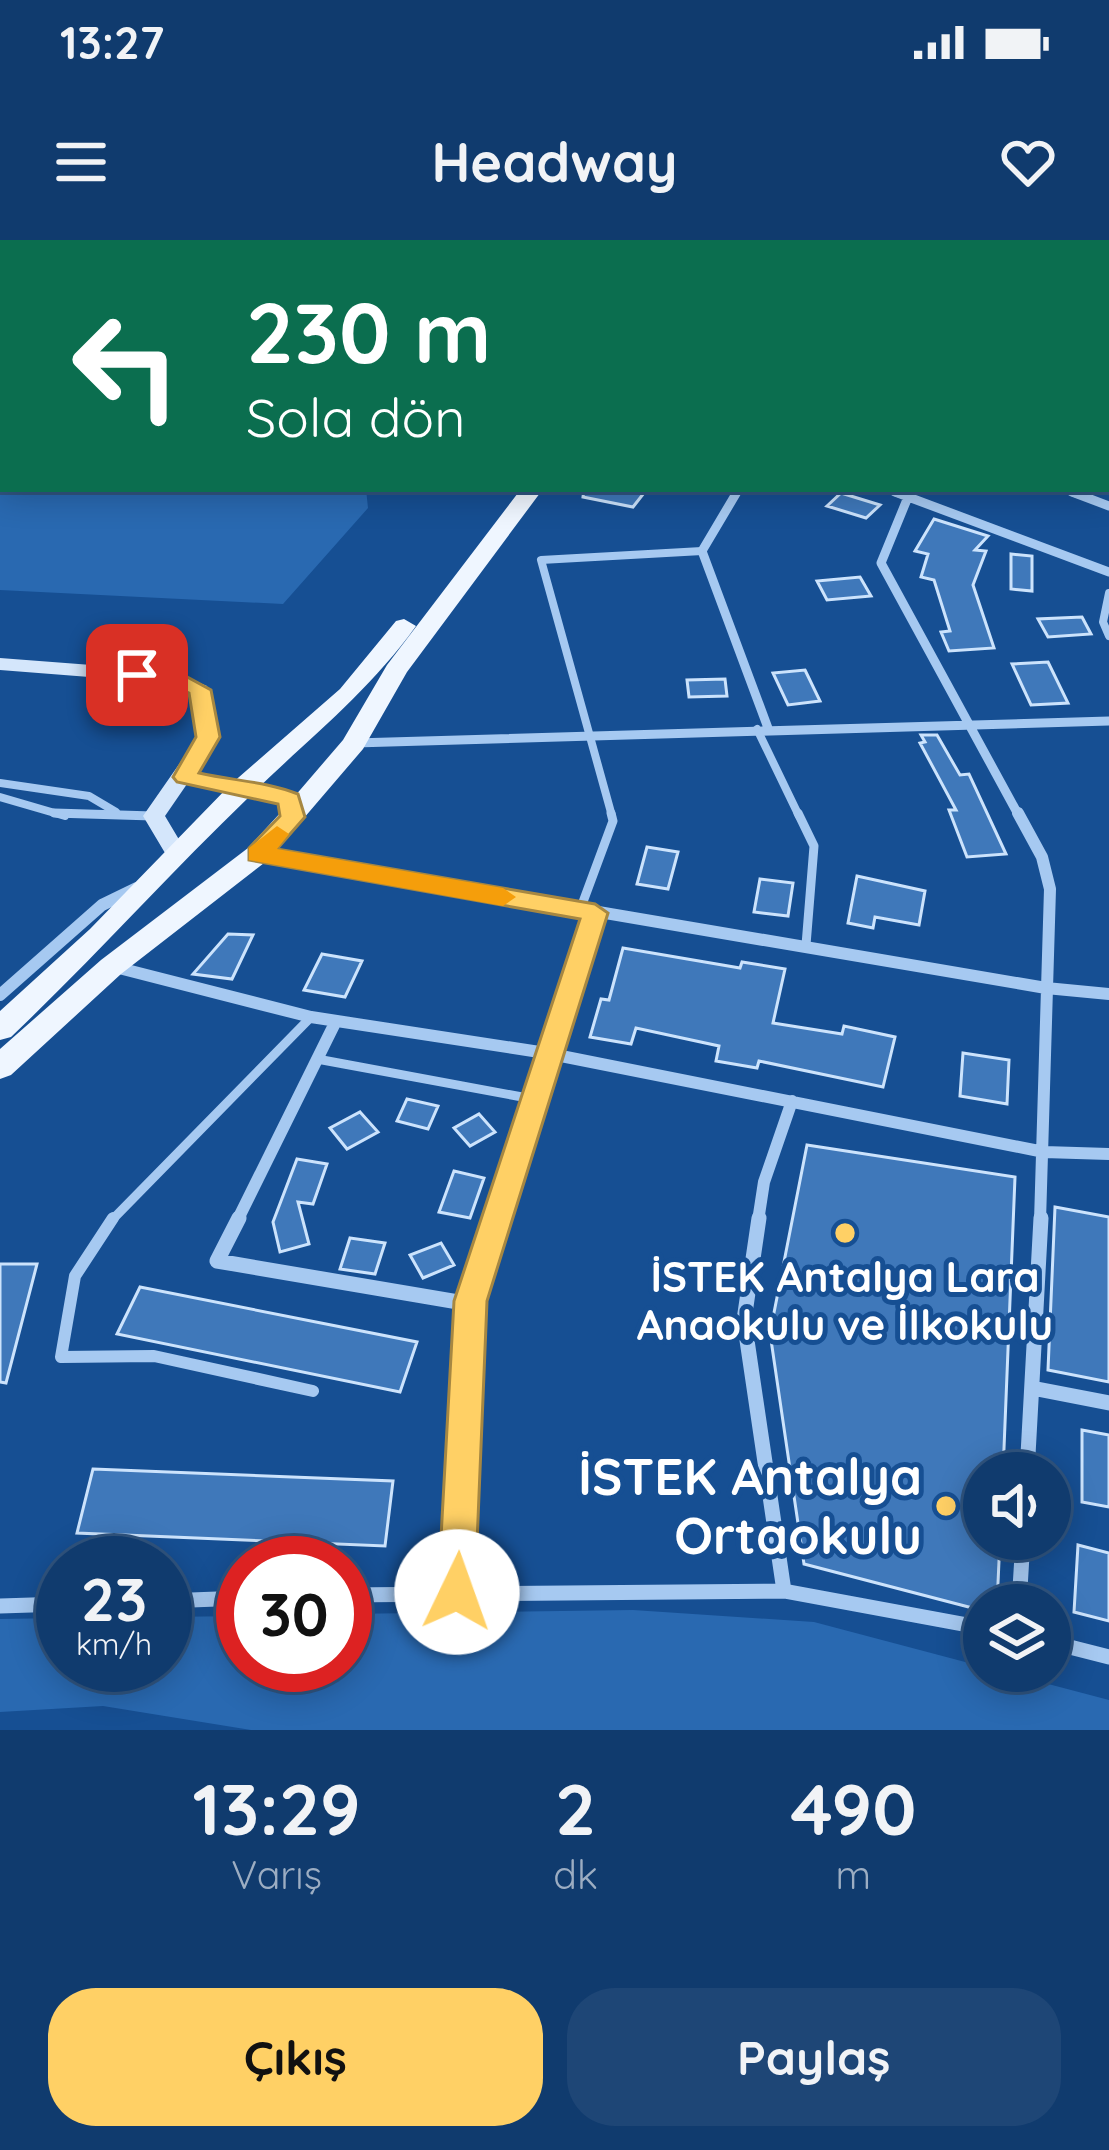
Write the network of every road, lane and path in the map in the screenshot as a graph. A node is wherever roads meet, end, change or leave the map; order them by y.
1 (509, 492) edge
2 (530, 492) edge
3 (737, 492) edge
4 (894, 492) edge
5 (1071, 492) edge
6 (908, 497) junction
7 (1109, 506) edge
8 (702, 551) junction
9 (1109, 572) edge
10 (1109, 593) edge
11 (1109, 636) edge
12 (0, 664) edge
13 (1109, 721) edge
14 (971, 722) junction
15 (763, 728) junction
16 (592, 734) junction
17 (354, 743) junction
18 (185, 777) junction
19 (0, 783) edge
20 (240, 790) junction
21 (0, 797) edge
22 (116, 812) junction
23 (154, 816) junction
24 (292, 817) junction
25 (176, 853) junction
26 (258, 854) junction
27 (226, 874) junction
28 (149, 882) junction
29 (587, 912) junction
30 (806, 945) junction
31 (111, 967) junction
32 (1046, 988) junction
33 (1109, 994) edge
34 (0, 995) edge
35 (311, 1017) junction
36 (336, 1021) junction
37 (0, 1029) edge
38 (546, 1052) junction
39 (317, 1059) junction
40 (0, 1067) edge
41 (533, 1099) junction
42 (792, 1101) junction
43 (1044, 1152) junction
44 (1109, 1154) edge
45 (470, 1304) junction
46 (1032, 1388) junction
47 (313, 1391) dead end
48 (1109, 1403) edge
49 (1028, 1452) edge
50 (784, 1591) junction
51 (457, 1592) junction
52 (372, 1594) edge
53 (36, 1605) edge
54 (0, 1606) edge
55 (963, 1624) edge
56 (1071, 1647) edge
57 (1109, 1657) edge

1 - 20 main road
2 - 17 main road
3 - 8 street
4 - 6 street
5 - 7 street
6 - 9 street
6 - 14 street
8 - 15 street
8 - 16 lane
10 - 11 lane
12 - 18 street
13 - 14 street
14 - 15 street
14 - 32 street
15 - 16 street
15 - 30 lane
16 - 17 street
16 - 29 lane
17 - 24 main road
18 - 20 street
18 - 23 street
19 - 22 lane
20 - 24 main road
20 - 25 main road
21 - 22 lane
22 - 23 lane
23 - 25 street
24 - 26 main road
25 - 27 main road
25 - 28 main road
26 - 27 main road
26 - 29 street
27 - 31 main road
28 - 34 street
28 - 37 main road
29 - 30 street
29 - 38 street
30 - 32 street
31 - 35 street
31 - 40 main road
32 - 33 street
32 - 43 street
35 - 36 street
35 - 47 lane
36 - 38 street
36 - 39 street
38 - 41 street
38 - 42 street
39 - 41 lane
39 - 45 street
41 - 45 street
42 - 43 street
42 - 50 street
43 - 44 street
43 - 46 street
45 - 51 street
46 - 48 street
46 - 49 street
50 - 51 street
50 - 55 street
51 - 52 street
53 - 54 street
56 - 57 street

